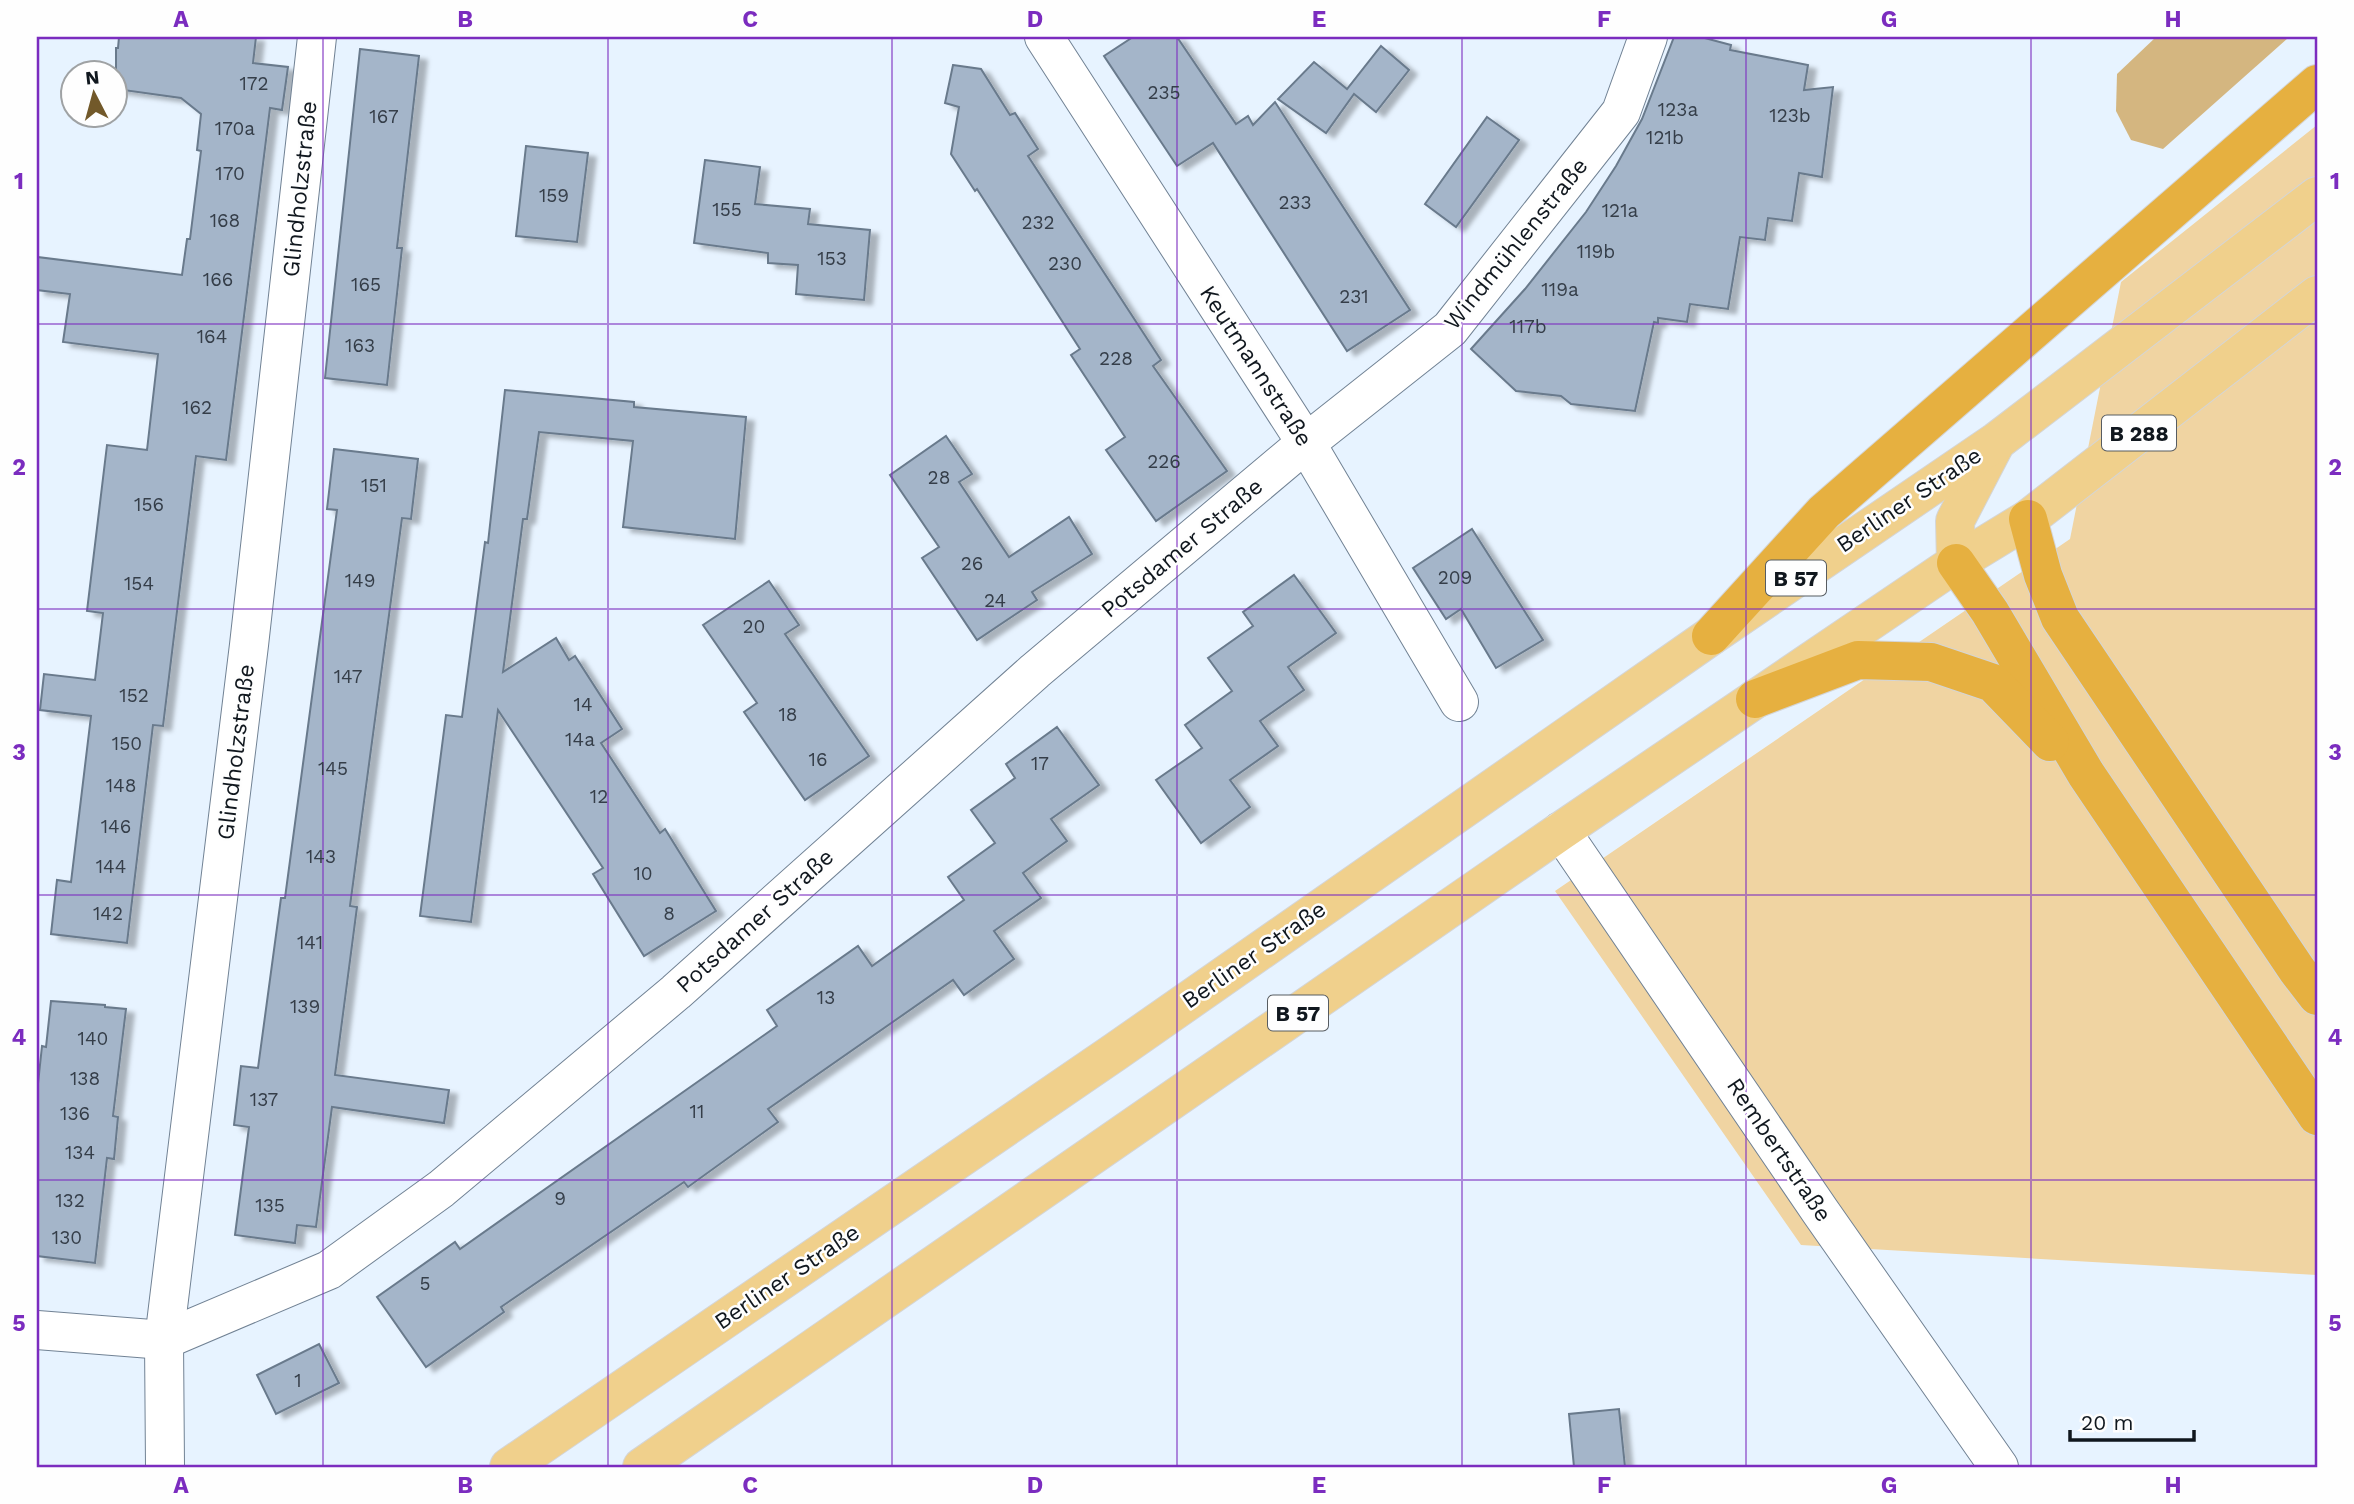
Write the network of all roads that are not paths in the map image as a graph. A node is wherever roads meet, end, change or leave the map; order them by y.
1 (317, 37) edge
2 (1044, 37) edge
3 (1648, 37) edge
4 (2317, 84) edge
5 (2317, 196) edge
6 (2317, 295) edge
7 (1997, 441) junction
8 (1306, 443) junction
9 (2028, 519) junction
10 (1956, 563) junction
11 (1710, 636) junction
12 (1755, 699) junction
13 (1459, 702) dead end
14 (2086, 774) junction
15 (1561, 831) junction
16 (2317, 996) edge
17 (2317, 1116) edge
18 (37, 1330) edge
19 (164, 1340) junction
20 (166, 1467) edge
21 (509, 1467) edge
22 (642, 1467) edge
23 (1999, 1467) edge

1 - 19 street, Glindholzstraße
2 - 8 street, Keutmannstraße
3 - 8 street, Windmühlenstraße
4 - 11 highway
5 - 7 main road, Berliner Straße
6 - 9 main road, B 288
7 - 10 main road, Berliner Straße
7 - 11 main road, Berliner Straße / B 57
8 - 13 street, Keutmannstraße
8 - 19 street, Potsdamer Straße
9 - 10 main road, B 288
9 - 16 highway
10 - 12 main road, B 57
10 - 14 highway
11 - 21 main road, Berliner Straße / B 57
12 - 14 highway
12 - 15 main road, B 57
14 - 17 highway
15 - 22 main road, B 57
15 - 23 street, Rembertstraße
18 - 19 street
19 - 20 street, Glindholzstraße

